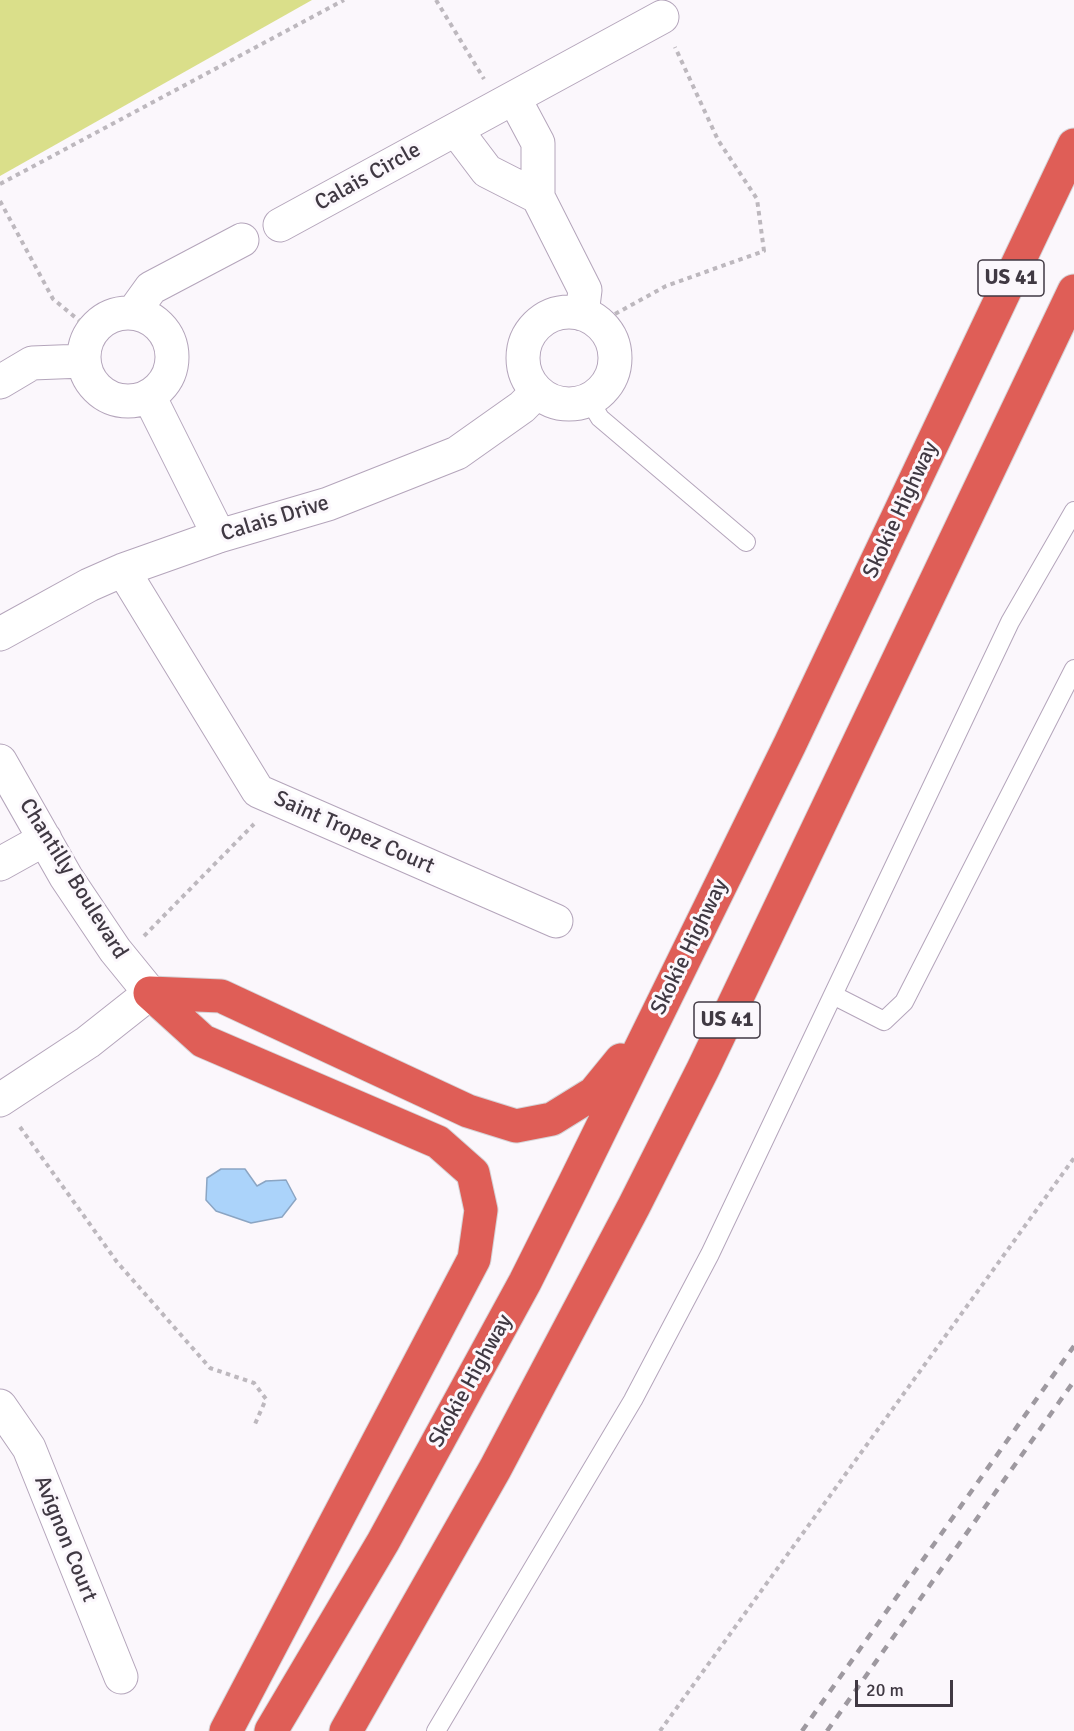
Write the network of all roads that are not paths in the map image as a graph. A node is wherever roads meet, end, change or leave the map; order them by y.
1 (662, 17) road end
2 (507, 102) junction
3 (456, 130) junction
4 (1074, 145) edge
5 (538, 197) junction
6 (280, 225) dead end
7 (242, 240) dead end
8 (1074, 291) edge
9 (133, 313) junction
10 (590, 319) junction
11 (87, 346) junction
12 (0, 382) edge
13 (537, 392) junction
14 (150, 396) junction
15 (589, 400) junction
16 (1074, 511) edge
17 (219, 536) junction
18 (746, 542) dead end
19 (123, 570) junction
20 (2, 633) edge
21 (1074, 669) edge
22 (0, 761) edge
23 (45, 839) junction
24 (0, 864) edge
25 (556, 921) dead end
26 (150, 993) junction
27 (833, 995) junction
28 (655, 1019) junction
29 (0, 1100) edge
30 (0, 1406) edge
31 (121, 1677) dead end
32 (226, 1731) edge
33 (271, 1731) edge
34 (346, 1731) edge
35 (436, 1731) edge

1 - 2 street, Calais Circle
2 - 3 street, Calais Circle
2 - 5 street
3 - 5 street
3 - 6 street, Calais Circle
4 - 28 highway, Skokie Highway / US 41
5 - 10 street
7 - 9 street
8 - 34 highway, US 41
9 - 11 street
9 - 14 street
10 - 13 street
10 - 15 street
11 - 12 street
11 - 14 street
13 - 15 street
13 - 17 street, Calais Drive
14 - 17 street
15 - 18 lane
16 - 27 lane
17 - 19 street, Calais Drive
19 - 20 street, Calais Drive
19 - 25 street, Saint Tropez Court
21 - 27 lane
22 - 23 street, Chantilly Boulevard
23 - 24 street
23 - 26 street, Chantilly Boulevard
26 - 28 highway
26 - 29 street
26 - 32 highway
27 - 35 lane
28 - 33 highway, Skokie Highway / US 41
30 - 31 street, Avignon Court

